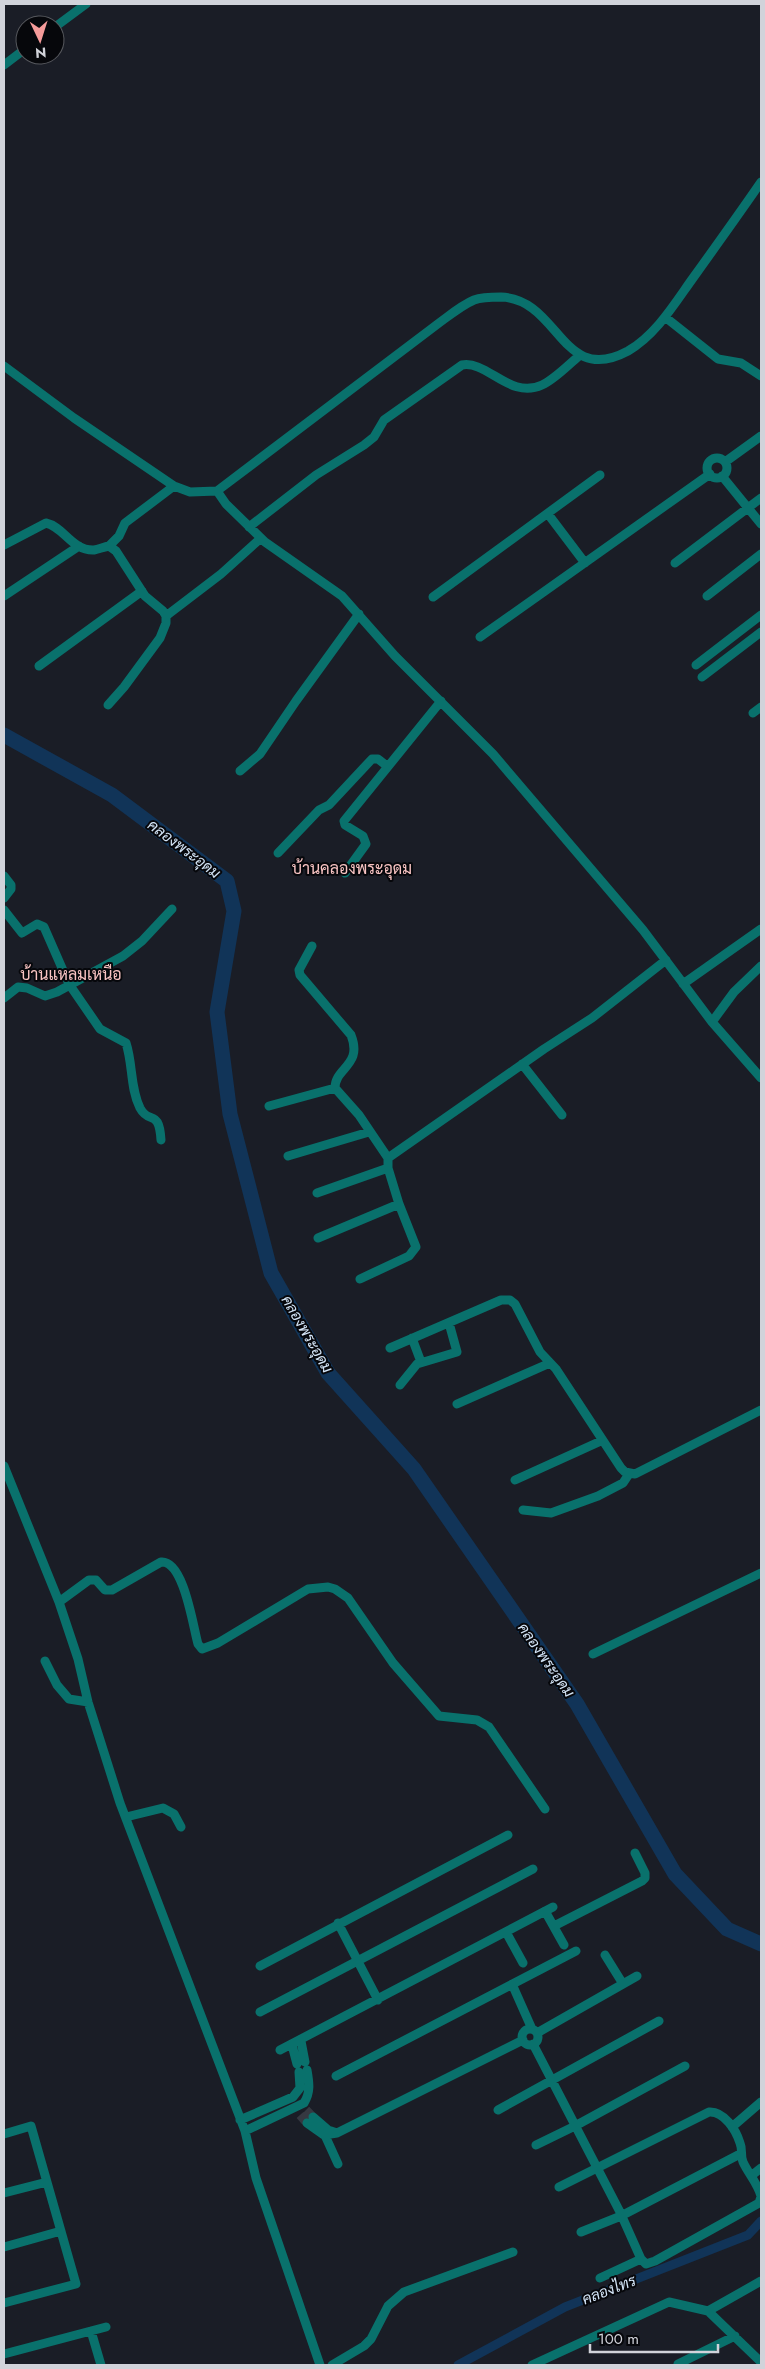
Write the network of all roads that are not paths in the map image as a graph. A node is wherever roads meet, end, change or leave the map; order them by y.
1 (86, 4) edge
2 (65, 20) edge
3 (15, 57) edge
4 (4, 65) edge
5 (761, 182) edge
6 (665, 317) junction
7 (579, 356) junction
8 (4, 366) edge
9 (761, 376) edge
10 (761, 436) edge
11 (725, 462) junction
12 (710, 474) junction
13 (600, 475) dead end
14 (722, 476) junction
15 (174, 486) junction
16 (217, 491) junction
17 (761, 498) edge
18 (748, 508) junction
19 (548, 514) junction
20 (761, 524) edge
21 (249, 527) junction
22 (261, 538) junction
23 (4, 545) edge
24 (79, 546) junction
25 (109, 546) junction
26 (761, 554) edge
27 (675, 563) dead end
28 (585, 564) junction
29 (142, 591) junction
30 (4, 596) edge
31 (707, 596) dead end
32 (433, 597) dead end
33 (359, 614) junction
34 (761, 614) edge
35 (166, 616) junction
36 (761, 632) edge
37 (480, 636) dead end
38 (696, 665) dead end
39 (38, 666) dead end
40 (702, 677) dead end
41 (441, 702) junction
42 (108, 705) dead end
43 (387, 766) junction
44 (240, 771) dead end
45 (278, 853) dead end
46 (345, 873) dead end
47 (4, 876) edge
48 (4, 898) edge
49 (172, 908) dead end
50 (4, 910) edge
51 (761, 929) edge
52 (312, 946) dead end
53 (666, 960) junction
54 (761, 966) edge
55 (69, 984) junction
56 (683, 984) junction
57 (4, 998) edge
58 (712, 1022) junction
59 (522, 1064) junction
60 (761, 1078) edge
61 (335, 1088) junction
62 (270, 1106) dead end
63 (562, 1115) dead end
64 (369, 1132) junction
65 (161, 1140) dead end
66 (288, 1156) dead end
67 (388, 1163) junction
68 (317, 1193) dead end
69 (399, 1204) junction
70 (318, 1238) dead end
71 (360, 1279) dead end
72 (449, 1323) junction
73 (412, 1338) junction
74 (390, 1348) dead end
75 (421, 1362) junction
76 (550, 1362) junction
77 (400, 1385) dead end
78 (456, 1404) dead end
79 (761, 1410) edge
80 (601, 1440) junction
81 (4, 1466) edge
82 (629, 1474) junction
83 (515, 1480) dead end
84 (523, 1510) dead end
85 (761, 1573) edge
86 (59, 1602) junction
87 (593, 1654) dead end
88 (45, 1662) dead end
89 (88, 1702) junction
90 (545, 1809) dead end
91 (126, 1817) junction
92 (181, 1827) dead end
93 (508, 1834) dead end
94 (635, 1853) dead end
95 (533, 1869) dead end
96 (338, 1923) junction
97 (554, 1926) junction
98 (506, 1932) junction
99 (564, 1945) dead end
100 (576, 1951) dead end
101 (605, 1955) dead end
102 (358, 1960) junction
103 (523, 1963) dead end
104 (260, 1966) dead end
105 (637, 1976) dead end
106 (512, 1984) junction
107 (623, 1984) junction
108 (378, 2000) junction
109 (260, 2012) dead end
110 (659, 2021) dead end
111 (534, 2031) junction
112 (523, 2040) junction
113 (296, 2043) junction
114 (533, 2044) junction
115 (280, 2050) dead end
116 (685, 2066) dead end
117 (302, 2067) junction
118 (336, 2076) dead end
119 (551, 2080) junction
120 (290, 2098) junction
121 (761, 2102) edge
122 (300, 2110) junction
123 (498, 2110) dead end
124 (240, 2120) junction
125 (310, 2120) tunnel mouth
126 (575, 2126) junction
127 (732, 2127) junction
128 (323, 2130) junction
129 (244, 2132) junction
130 (4, 2134) edge
131 (536, 2145) dead end
132 (740, 2154) junction
133 (338, 2164) dead end
134 (596, 2168) junction
135 (761, 2168) edge
136 (751, 2176) junction
137 (47, 2182) junction
138 (559, 2187) dead end
139 (4, 2193) edge
140 (761, 2196) edge
141 (621, 2216) junction
142 (60, 2231) junction
143 (581, 2232) dead end
144 (4, 2247) edge
145 (513, 2252) dead end
146 (641, 2260) junction
147 (600, 2278) dead end
148 (761, 2281) edge
149 (4, 2303) edge
150 (708, 2311) junction
151 (106, 2326) dead end
152 (91, 2330) junction
153 (735, 2336) junction
154 (4, 2354) edge
155 (761, 2362) edge
156 (678, 2364) edge
157 (101, 2365) edge
158 (320, 2365) edge
159 (332, 2365) edge
160 (532, 2365) edge

1 - 2 street
3 - 4 street
5 - 6 street
6 - 7 street
6 - 9 street
7 - 16 street
7 - 21 street
8 - 15 street
10 - 11 street
11 - 12 street
11 - 14 street
12 - 14 street
12 - 28 street
13 - 19 street
14 - 18 street
15 - 16 street
15 - 25 street
16 - 21 street
17 - 18 street
18 - 20 street
18 - 27 street
19 - 28 street
19 - 32 street
21 - 22 street
22 - 33 street
22 - 35 street
23 - 24 street
24 - 25 street
24 - 30 street
25 - 29 street
26 - 31 street
28 - 37 street
29 - 35 street
29 - 39 street
33 - 41 street
33 - 44 street
34 - 38 street
35 - 42 street
36 - 40 street
41 - 43 street
41 - 53 street
43 - 45 street
43 - 46 street
47 - 48 street
49 - 55 street
50 - 55 street
51 - 56 street
52 - 61 street
53 - 56 street
53 - 59 street
54 - 58 street
55 - 57 street
55 - 65 street
56 - 58 street
58 - 60 street
59 - 63 street
59 - 67 street
61 - 62 street
61 - 64 street
64 - 66 street
64 - 67 street
67 - 68 street
67 - 69 street
69 - 70 street
69 - 71 street
72 - 73 street
72 - 75 street
72 - 76 street
73 - 74 street
73 - 75 street
75 - 77 street
76 - 78 street
76 - 80 street
79 - 82 street
80 - 82 street
80 - 83 street
81 - 86 street
82 - 84 street
85 - 87 street
86 - 89 street
86 - 90 street
88 - 89 street
89 - 91 street
91 - 92 street
91 - 124 street
93 - 96 street
94 - 97 street
95 - 102 street
96 - 102 street
96 - 104 street
97 - 98 street
97 - 99 street
98 - 103 street
98 - 108 street
100 - 106 street
101 - 107 street
102 - 108 street
102 - 109 street
105 - 107 street
106 - 111 street
106 - 118 street
107 - 111 street
108 - 113 street
110 - 119 street
111 - 112 street
111 - 114 street
112 - 114 street
112 - 128 street
113 - 115 street
113 - 117 street
114 - 119 street
116 - 126 street
117 - 120 street
117 - 122 street
119 - 123 street
119 - 126 street
120 - 122 street
120 - 124 street
121 - 127 street
122 - 129 street
124 - 129 street
125 - 128 street
126 - 131 street
126 - 134 street
127 - 132 street
127 - 134 street
128 - 133 street
129 - 158 street
130 - 137 street
132 - 136 street
132 - 141 street
134 - 138 street
134 - 141 street
135 - 136 street
136 - 140 street
137 - 139 street
137 - 142 street
140 - 146 street
141 - 143 street
141 - 146 street
142 - 144 street
142 - 149 street
145 - 159 street
146 - 147 street
148 - 150 street
150 - 153 street
150 - 160 street
151 - 152 street
152 - 154 street
152 - 157 street
153 - 155 street
153 - 156 street

